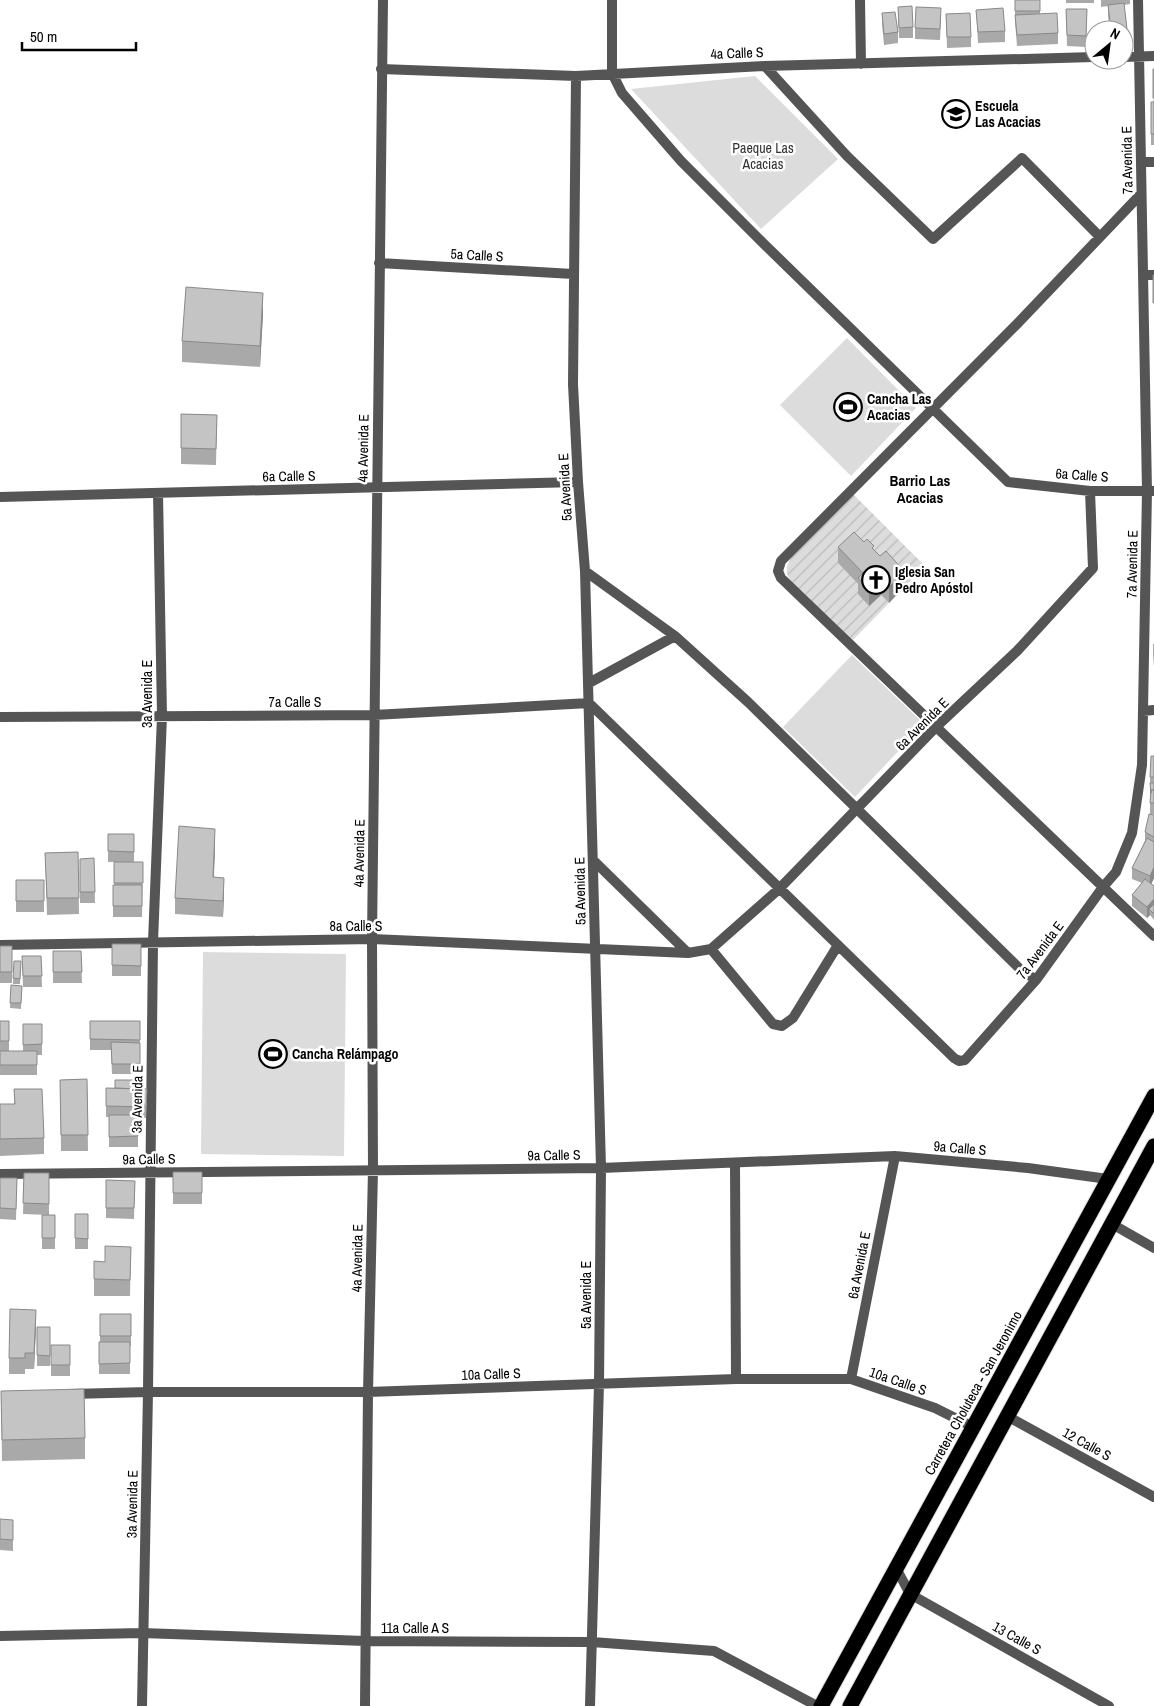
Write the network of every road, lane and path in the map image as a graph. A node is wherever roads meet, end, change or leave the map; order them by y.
1 (383, 0) edge
2 (612, 0) edge
3 (860, 0) edge
4 (1138, 0) edge
5 (1134, 56) edge
6 (1139, 56) junction
7 (1154, 56) edge
8 (1084, 58) edge
9 (861, 64) junction
10 (764, 66) junction
11 (381, 69) junction
12 (612, 73) junction
13 (576, 76) junction
14 (1141, 162) junction
15 (1154, 162) edge
16 (1141, 194) junction
17 (1100, 237) junction
18 (379, 263) junction
19 (573, 274) junction
20 (1143, 275) junction
21 (1154, 275) edge
22 (1149, 377) edge
23 (933, 409) junction
24 (578, 482) junction
25 (377, 487) junction
26 (1090, 491) junction
27 (1150, 492) edge
28 (158, 493) junction
29 (0, 497) edge
30 (585, 571) junction
31 (1149, 601) edge
32 (675, 636) junction
33 (589, 683) junction
34 (589, 703) junction
35 (1154, 710) edge
36 (1143, 711) junction
37 (374, 715) junction
38 (162, 716) junction
39 (0, 717) edge
40 (936, 727) junction
41 (857, 808) junction
42 (593, 860) junction
43 (1103, 887) junction
44 (779, 889) junction
45 (1154, 936) edge
46 (372, 939) junction
47 (153, 942) junction
48 (0, 945) edge
49 (838, 945) junction
50 (711, 949) junction
51 (594, 950) junction
52 (688, 952) junction
53 (1036, 980) junction
54 (1154, 1096) edge
55 (1154, 1146) edge
56 (895, 1156) junction
57 (735, 1162) junction
58 (601, 1168) junction
59 (373, 1170) junction
60 (150, 1173) junction
61 (0, 1174) edge
62 (1108, 1180) junction
63 (1112, 1224) junction
64 (1154, 1248) edge
65 (736, 1379) junction
66 (850, 1379) junction
67 (599, 1384) junction
68 (148, 1392) junction
69 (368, 1392) junction
70 (59, 1395) edge
71 (1007, 1416) junction
72 (973, 1427) junction
73 (1154, 1497) edge
74 (896, 1568) junction
75 (910, 1594) junction
76 (142, 1633) junction
77 (0, 1636) edge
78 (365, 1641) junction
79 (592, 1642) junction
80 (142, 1706) edge
81 (365, 1706) edge
82 (590, 1706) edge
83 (817, 1706) edge
84 (821, 1706) edge
85 (850, 1706) edge
86 (1109, 1706) edge

1 - 11 street, 4a Avenida E
2 - 12 street
3 - 9 street
4 - 6 street, 7a Avenida E
5 - 6 street
6 - 7 street
6 - 14 street, 7a Avenida E
8 - 9 street, 4a Calle S
9 - 10 street, 4a Calle S
10 - 12 street, 4a Calle S
10 - 17 street
11 - 13 street, 4a Calle S
11 - 18 street, 4a Avenida E
12 - 13 street, 4a Calle S
12 - 23 street
13 - 19 street, 5a Avenida E
14 - 15 street
14 - 16 street, 7a Avenida E
16 - 17 street
16 - 20 street, 7a Avenida E
17 - 23 street
18 - 19 street, 5a Calle S
18 - 25 street, 4a Avenida E
19 - 24 street, 5a Avenida E
20 - 21 street
20 - 22 street, 7a Avenida E
22 - 27 street, 7a Avenida E
23 - 26 street, 6a Calle S
23 - 40 street
24 - 25 street, 6a Calle S
24 - 30 street, 5a Avenida E
25 - 28 street, 6a Calle S
25 - 37 street, 4a Avenida E
26 - 27 street, 6a Calle S
26 - 40 street, 6a Avenida E
27 - 31 street, 7a Avenida E
28 - 29 street, 6a Calle S
28 - 38 street, 3a Avenida E
30 - 32 street
30 - 33 street, 5a Avenida E
31 - 36 street, 7a Avenida E
32 - 33 street
32 - 41 street
33 - 34 street, 5a Avenida E
34 - 37 street, 7a Calle S
34 - 42 street, 5a Avenida E
34 - 44 street
35 - 36 street
36 - 43 street, 7a Avenida E
37 - 38 street, 7a Calle S
37 - 46 street, 4a Avenida E
38 - 39 street, 7a Calle S
38 - 47 street, 3a Avenida E
40 - 41 street, 6a Avenida E
40 - 43 street
41 - 44 street, 6a Avenida E
41 - 53 street
42 - 51 street, 5a Avenida E
42 - 52 street
43 - 45 street
43 - 53 street, 7a Avenida E
44 - 49 street
44 - 50 street, 6a Avenida E
46 - 47 street, 8a Calle S
46 - 51 street, 8a Calle S
46 - 59 street, 4a Avenida E
47 - 48 street, 8a Calle S
47 - 60 street, 3a Avenida E
49 - 50 street
49 - 53 street, 7a Avenida E
50 - 52 street, 8a Calle S
51 - 52 street, 8a Calle S
51 - 58 street, 5a Avenida E
54 - 62 highway, Carretera Choluteca - San Jeronimo
55 - 63 highway
56 - 57 street, 9a Calle S
56 - 62 street, 9a Calle S
56 - 66 street, 6a Avenida E
57 - 58 street, 9a Calle S
57 - 65 street
58 - 59 street, 9a Calle S
58 - 67 street, 5a Avenida E
59 - 60 street, 9a Calle S
59 - 69 street, 4a Avenida E
60 - 61 street, 9a Calle S
60 - 68 street, 3a Avenida E
62 - 72 highway, Carretera Choluteca - San Jeronimo
63 - 64 street
63 - 71 highway
65 - 66 street, 10a Calle S
65 - 67 street, 10a Calle S
66 - 72 street, 10a Calle S
67 - 69 street, 10a Calle S
67 - 79 street, 5a Avenida E
68 - 69 street, 10a Calle S
68 - 70 street, 10a Calle S
68 - 76 street, 3a Avenida E
69 - 78 street, 4a Avenida E
71 - 73 street, 12 Calle S
71 - 75 highway
72 - 74 highway, Carretera Choluteca - San Jeronimo
74 - 75 street
74 - 84 highway, Carretera Choluteca - San Jeronimo
75 - 85 highway
75 - 86 street, 13 Calle S
76 - 77 street, 11a Calle A S
76 - 78 street, 11a Calle A S
76 - 80 street, 3a Avenida E
78 - 79 street, 11a Calle A S
78 - 81 street, 4a Avenida E
79 - 82 street, 5a Avenida E
79 - 83 street, 11a Calle A S

